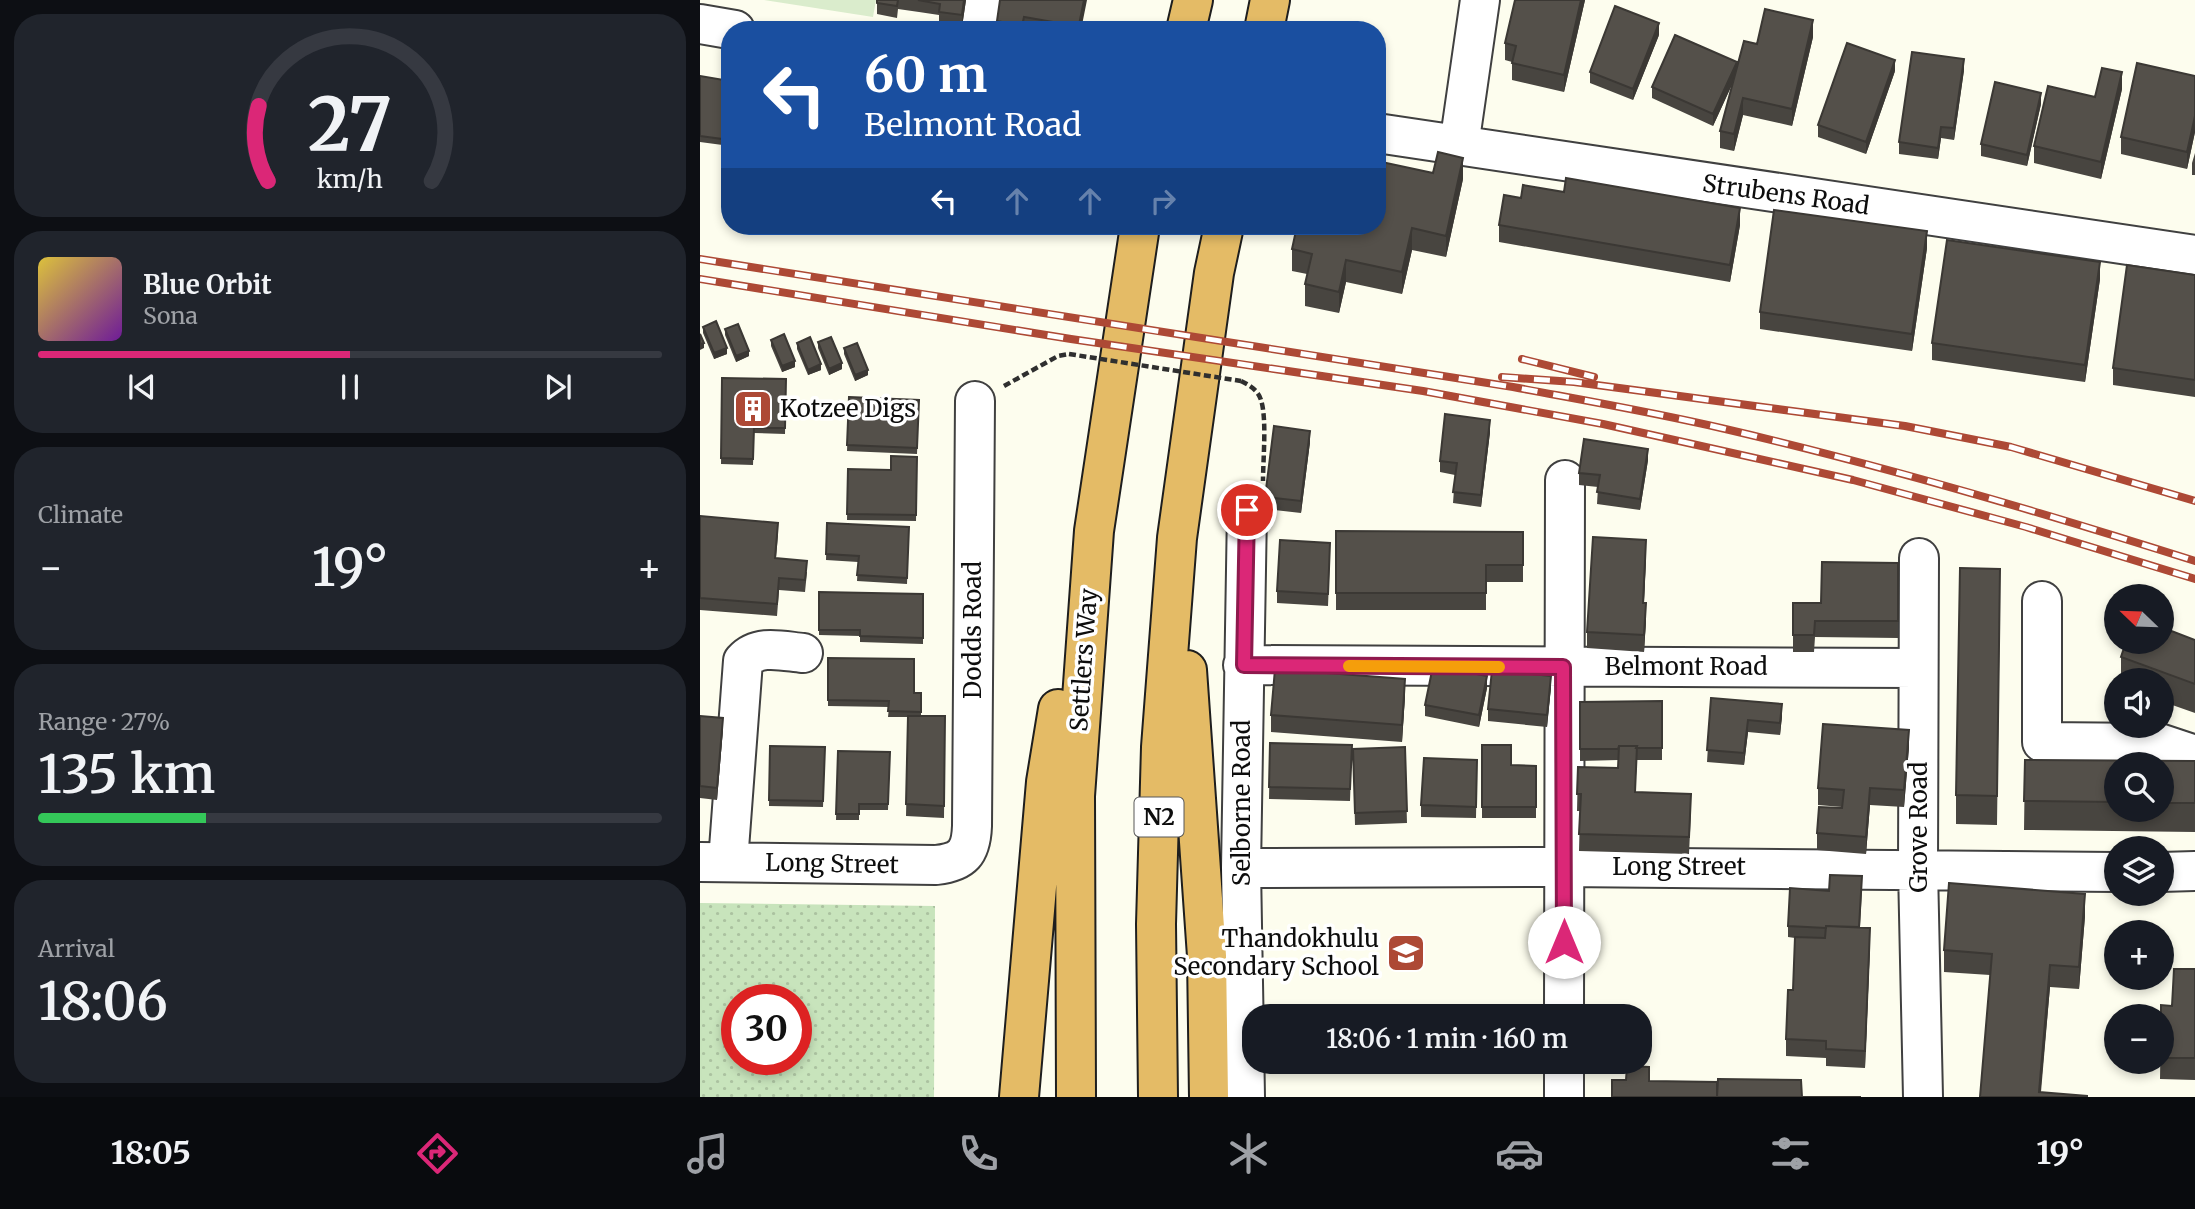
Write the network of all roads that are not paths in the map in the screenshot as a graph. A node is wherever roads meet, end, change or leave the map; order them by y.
1 (983, 0) edge
2 (1193, 0) edge
3 (1270, 0) edge
4 (1480, 0) edge
5 (980, 21) edge
6 (1188, 21) edge
7 (1266, 21) edge
8 (700, 24) edge
9 (721, 28) edge
10 (1386, 134) edge
11 (1459, 146) junction
12 (1139, 235) edge
13 (1222, 235) edge
14 (2195, 255) edge
15 (975, 401) road end
16 (1565, 480) dead end
17 (1247, 510) road end
18 (1177, 538) junction
19 (1919, 558) dead end
20 (1089, 581) junction
21 (2042, 601) dead end
22 (803, 653) dead end
23 (1244, 665) junction
24 (1563, 667) junction
25 (1918, 668) junction
26 (2195, 755) edge
27 (963, 856) joint
28 (714, 862) edge
29 (1564, 867) junction
30 (1241, 868) junction
31 (1918, 869) junction
32 (2195, 871) edge
33 (2104, 872) edge
34 (2174, 872) edge
35 (1564, 1004) edge
36 (1564, 1074) edge
37 (1019, 1097) edge
38 (1076, 1097) edge
39 (1157, 1097) edge
40 (1209, 1097) edge
41 (1245, 1097) edge
42 (1564, 1097) edge
43 (1923, 1097) edge

1 - 5 street
2 - 6 highway
3 - 7 highway
4 - 11 street
8 - 9 street
10 - 11 street, Strubens Road
11 - 14 street, Strubens Road
12 - 20 highway, Settlers Way
13 - 18 highway, N2
15 - 27 street, Dodds Road
16 - 24 street
17 - 23 street, Selborne Road
18 - 39 highway, N2
18 - 40 highway
19 - 25 street, Grove Road
20 - 37 highway
20 - 38 highway, Settlers Way
21 - 26 street
22 - 28 street
23 - 24 street, Belmont Road
23 - 30 street, Selborne Road
24 - 25 street, Belmont Road
24 - 29 street
25 - 31 street, Grove Road
27 - 28 street, Long Street
29 - 30 street, Long Street
29 - 31 street, Long Street
29 - 35 street
30 - 41 street, Selborne Road
31 - 33 street, Long Street
31 - 43 street, Grove Road
32 - 34 street
36 - 42 street

